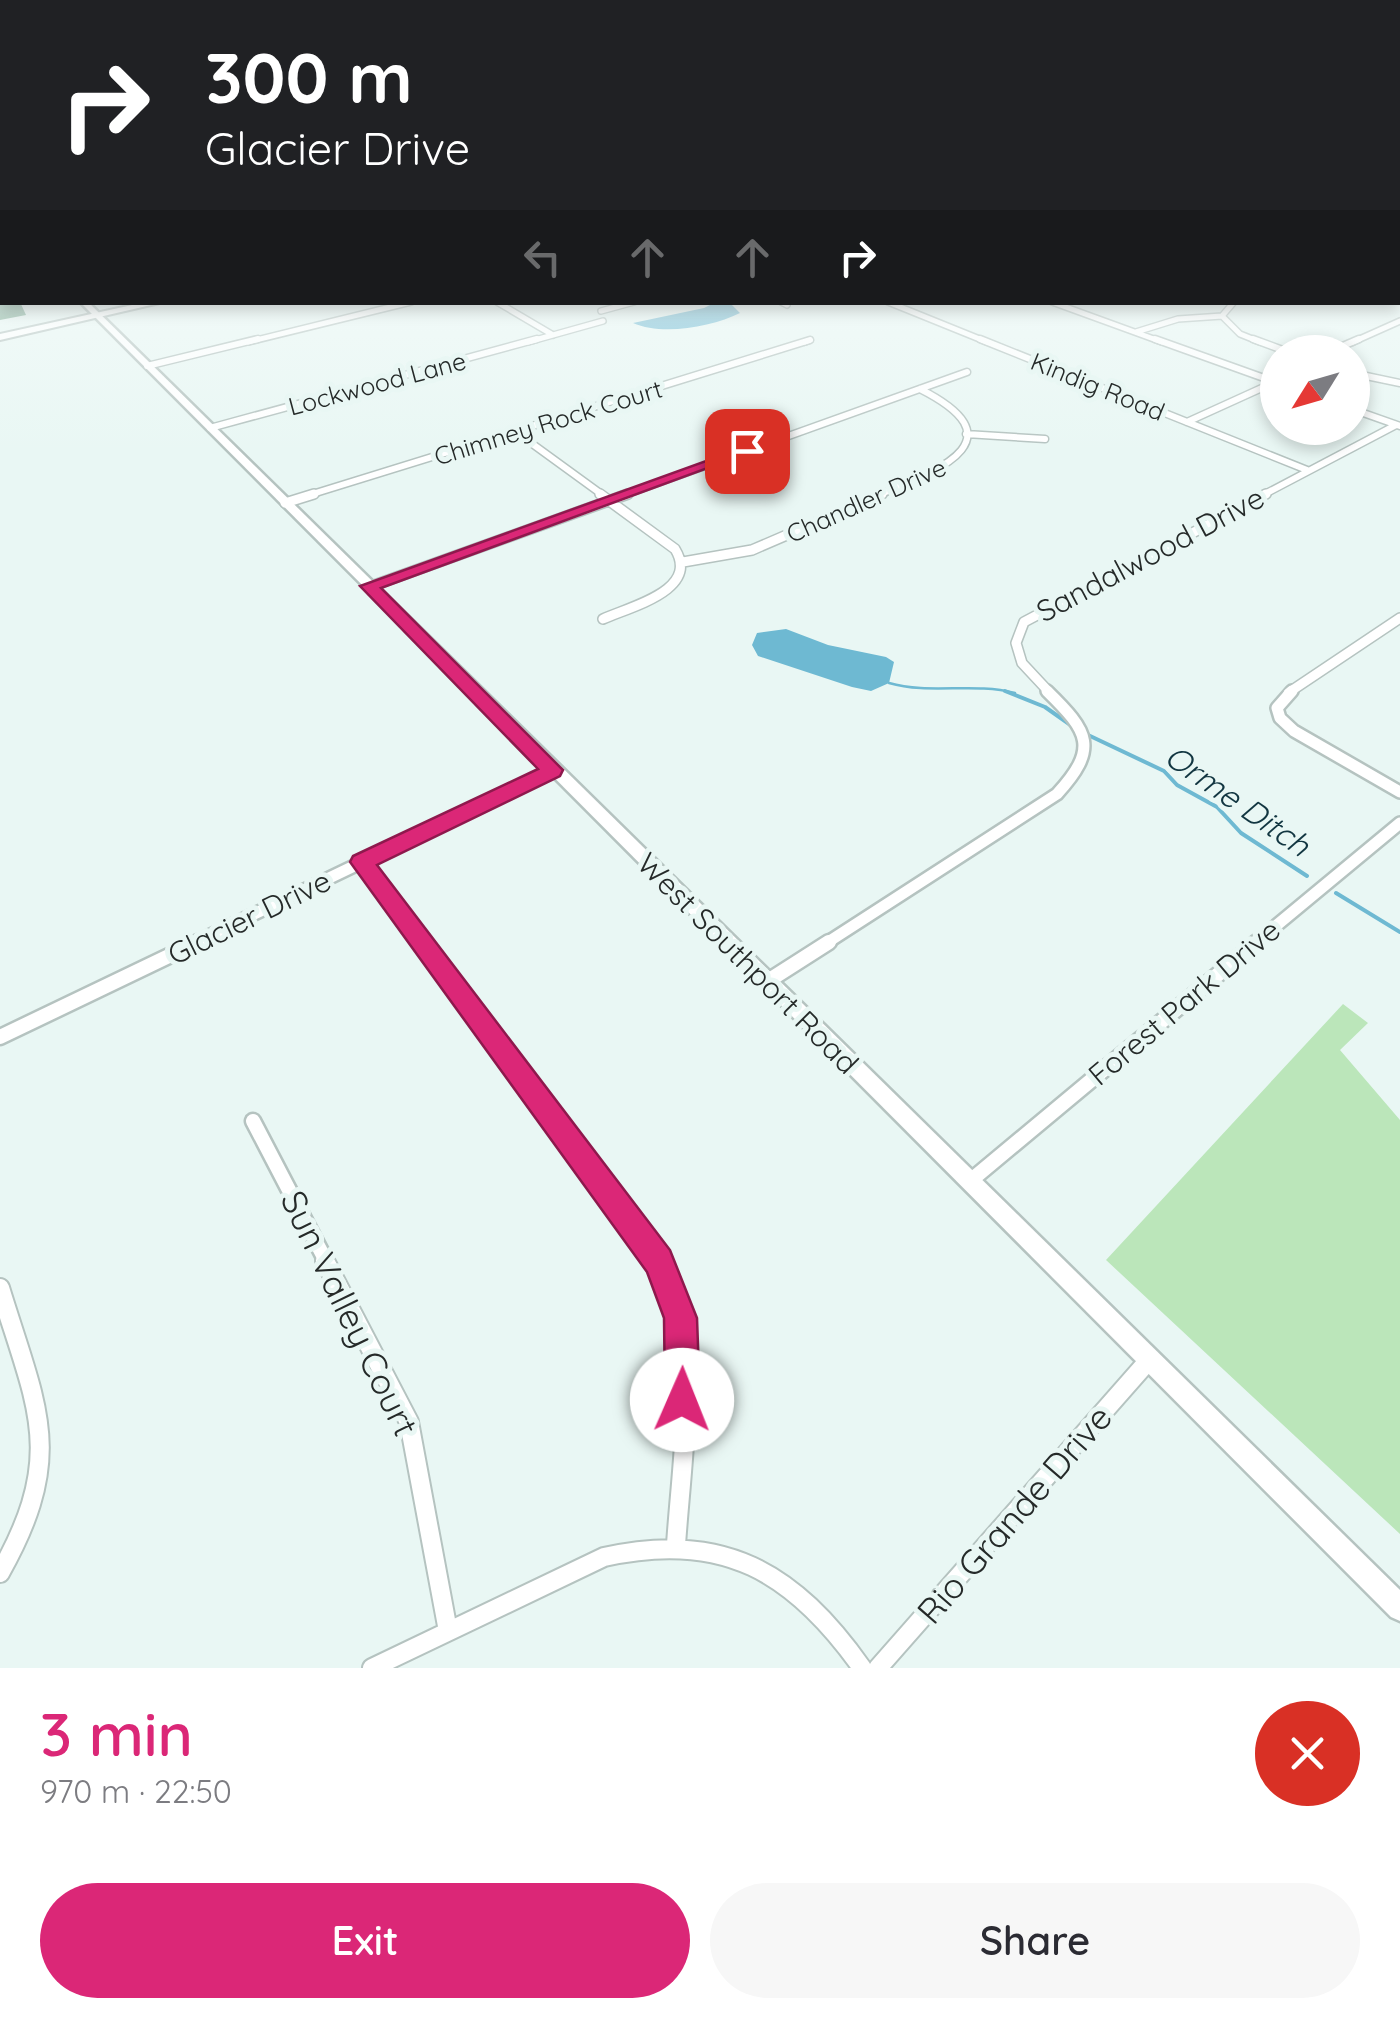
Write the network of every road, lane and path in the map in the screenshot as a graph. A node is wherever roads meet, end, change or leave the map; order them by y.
1 (87, 305) edge
2 (146, 305) edge
3 (399, 305) edge
4 (502, 305) edge
5 (627, 305) edge
6 (895, 305) edge
7 (1060, 305) edge
8 (1231, 305) edge
9 (97, 316) junction
10 (1222, 316) junction
11 (1400, 321) edge
12 (1136, 332) junction
13 (554, 334) junction
14 (1368, 335) edge
15 (0, 337) edge
16 (810, 340) dead end
17 (1260, 342) edge
18 (147, 366) junction
19 (966, 372) dead end
20 (1260, 376) edge
21 (1370, 377) edge
22 (1400, 383) edge
23 (920, 389) junction
24 (1260, 389) edge
25 (1370, 415) edge
26 (1187, 422) junction
27 (1398, 425) edge
28 (210, 428) junction
29 (516, 432) junction
30 (966, 434) junction
31 (1046, 439) dead end
32 (1308, 470) junction
33 (608, 500) junction
34 (285, 503) junction
35 (683, 562) junction
36 (369, 586) junction
37 (603, 618) dead end
38 (1400, 618) edge
39 (552, 770) junction
40 (1400, 792) edge
41 (1400, 823) edge
42 (362, 862) junction
43 (768, 981) junction
44 (0, 1036) edge
45 (253, 1120) dead end
46 (969, 1182) junction
47 (0, 1288) edge
48 (1149, 1360) junction
49 (676, 1545) junction
50 (0, 1573) edge
51 (1400, 1608) edge
52 (448, 1631) junction
53 (372, 1668) edge
54 (862, 1668) edge
55 (878, 1668) edge

1 - 9 main road, West Southport Road
2 - 9 main road
3 - 18 street
4 - 13 street
5 - 13 street, Lockwood Lane
6 - 26 street, Kindig Road
7 - 12 street
8 - 10 street
9 - 15 main road
9 - 18 main road, West Southport Road
10 - 12 street
10 - 17 street
11 - 14 street
12 - 20 street
13 - 28 street, Lockwood Lane
16 - 29 street, Chimney Rock Court
18 - 28 main road, West Southport Road
19 - 23 street
21 - 22 street
23 - 30 street, Chandler Drive
23 - 33 street
24 - 26 street
25 - 27 street
26 - 32 street, Kindig Road
27 - 32 street, Sandalwood Drive
28 - 34 main road, West Southport Road
29 - 33 street
29 - 34 street, Chimney Rock Court
30 - 31 street
30 - 35 street, Chandler Drive
32 - 43 street, Sandalwood Drive
33 - 35 street
33 - 36 street
34 - 36 main road, West Southport Road
35 - 37 street
36 - 39 main road, West Southport Road
38 - 40 street
39 - 42 street, Glacier Drive
39 - 43 main road, West Southport Road
41 - 46 street, Forest Park Drive
42 - 44 street, Glacier Drive
42 - 49 street
43 - 46 main road, West Southport Road
45 - 52 street, Sun Valley Court
46 - 48 main road, West Southport Road
47 - 50 street
48 - 51 main road, West Southport Road
48 - 55 street, Rio Grande Drive
49 - 52 street
49 - 54 street
52 - 53 street

